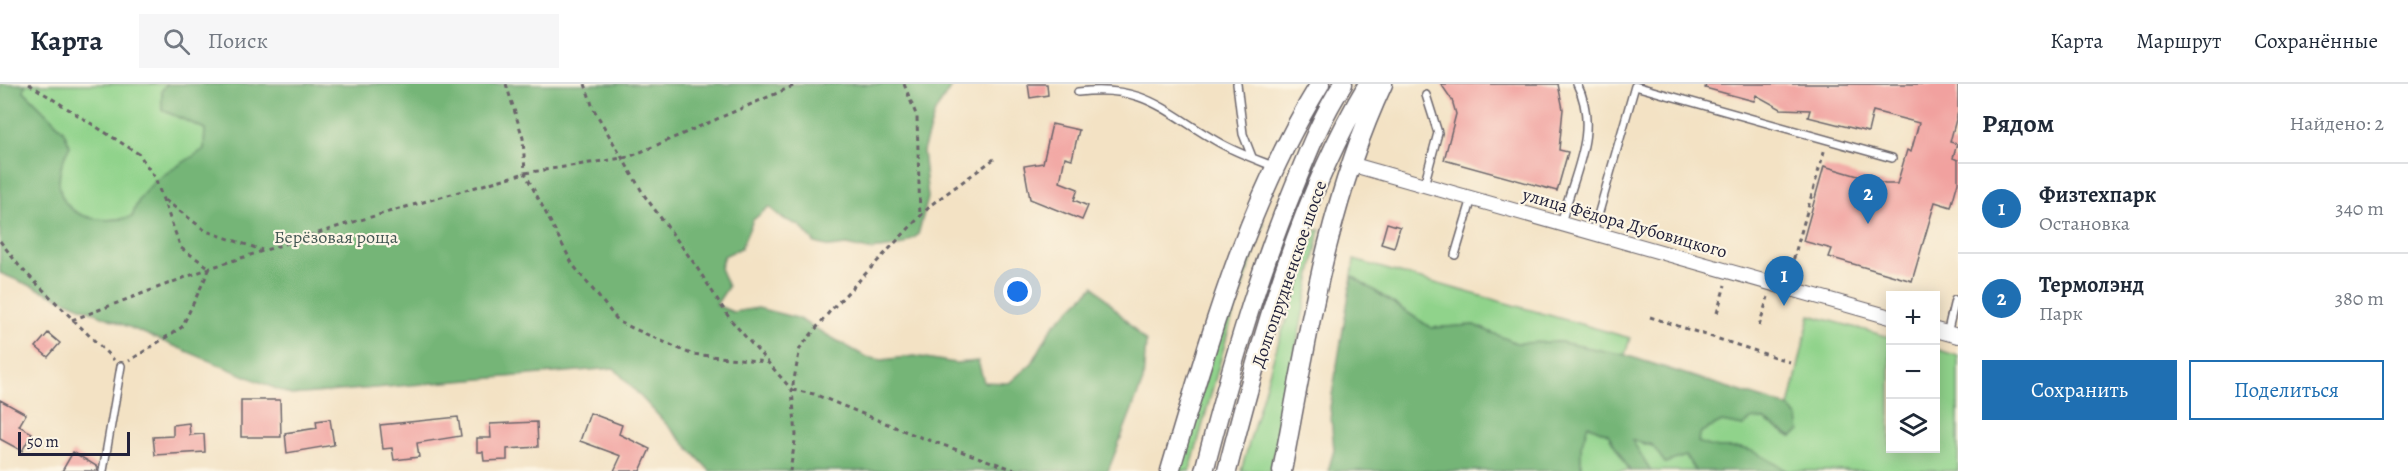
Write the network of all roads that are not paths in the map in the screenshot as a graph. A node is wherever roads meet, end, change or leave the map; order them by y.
1 (1237, 84) edge
2 (1320, 84) edge
3 (1343, 84) edge
4 (1368, 84) edge
5 (1383, 84) edge
6 (1576, 84) edge
7 (1078, 92) dead end
8 (1426, 95) dead end
9 (1252, 157) junction
10 (1892, 158) dead end
11 (1350, 164) junction
12 (1273, 166) junction
13 (1424, 185) junction
14 (1472, 198) junction
15 (1561, 224) junction
16 (1593, 233) junction
17 (1455, 255) dead end
18 (1955, 300) dead end
19 (1886, 317) edge
20 (1947, 334) edge
21 (121, 366) road end
22 (102, 471) edge
23 (1170, 471) edge
24 (1204, 471) edge
25 (1227, 471) edge
26 (1282, 471) edge

1 - 9 lane
2 - 12 main road
3 - 24 main road, Долгопрудненское шоссе
4 - 25 main road, Долгопрудненское шоссе
5 - 11 main road
6 - 15 lane
7 - 9 lane
8 - 13 lane
9 - 12 lane
10 - 16 lane
11 - 13 street, улица Фёдора Дубовицкого
11 - 26 main road
12 - 23 main road
13 - 14 street, улица Фёдора Дубовицкого
14 - 15 street, улица Фёдора Дубовицкого
14 - 17 lane
15 - 16 street, улица Фёдора Дубовицкого
16 - 19 street, улица Фёдора Дубовицкого
18 - 20 lane
21 - 22 lane

